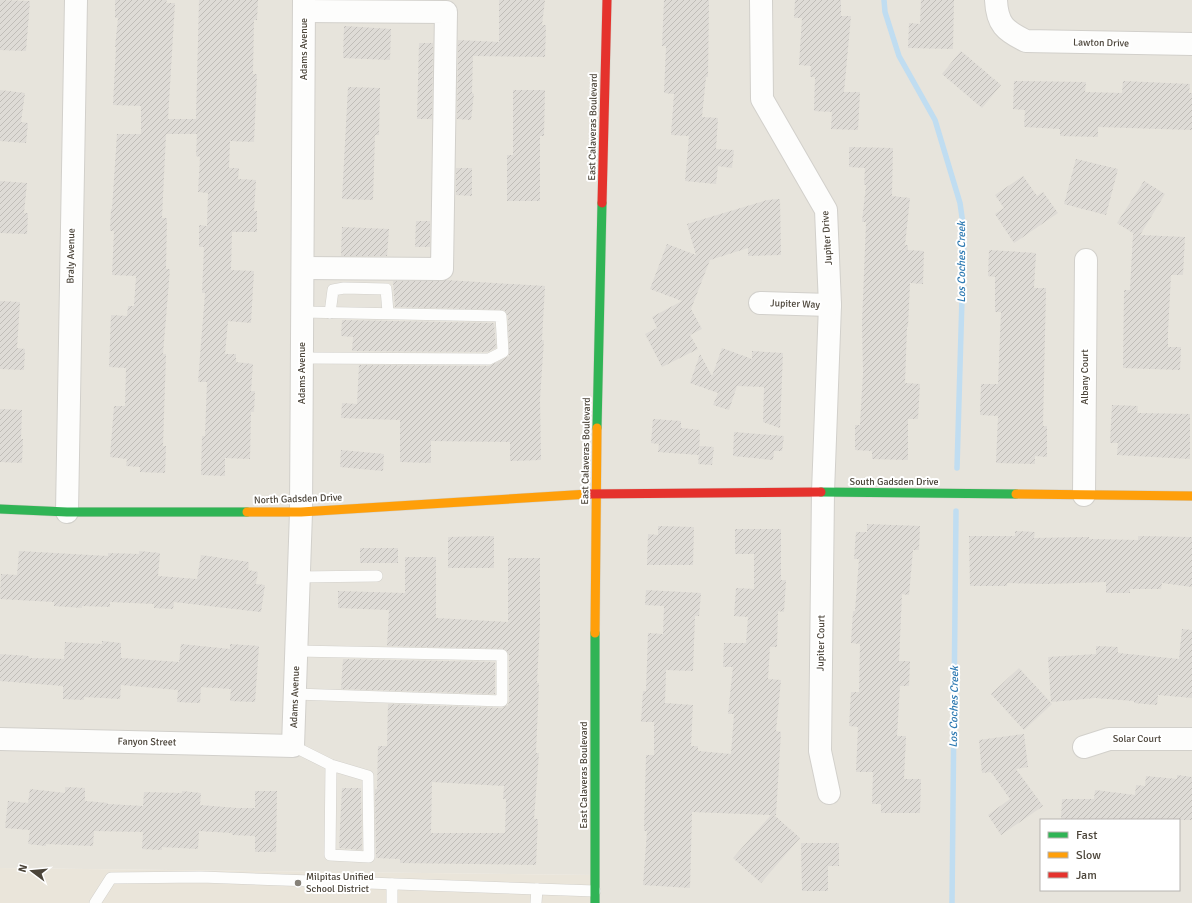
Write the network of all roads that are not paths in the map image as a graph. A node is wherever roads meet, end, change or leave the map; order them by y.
1 (76, 0) edge
2 (607, 0) edge
3 (761, 0) edge
4 (996, 0) edge
5 (304, 6) edge
6 (446, 6) edge
7 (1192, 44) edge
8 (1086, 260) dead end
9 (303, 268) junction
10 (760, 303) dead end
11 (830, 305) junction
12 (302, 312) junction
13 (388, 312) junction
14 (330, 313) junction
15 (302, 358) junction
16 (823, 492) junction
17 (595, 494) junction
18 (1084, 495) junction
19 (1192, 496) edge
20 (0, 509) edge
21 (67, 512) junction
22 (301, 512) junction
23 (377, 576) dead end
24 (299, 577) junction
25 (296, 651) junction
26 (295, 694) junction
27 (0, 739) edge
28 (1192, 739) edge
29 (293, 746) junction
30 (1084, 747) dead end
31 (331, 765) junction
32 (829, 793) dead end
33 (392, 884) junction
34 (537, 889) junction
35 (595, 891) junction
36 (95, 903) edge
37 (392, 903) edge
38 (536, 903) edge
39 (595, 903) edge

1 - 21 street, Braly Avenue
2 - 17 street, East Calaveras Boulevard
3 - 11 street, Jupiter Drive
4 - 7 street, Lawton Drive
5 - 6 street
5 - 9 street, Adams Avenue
6 - 9 street
8 - 18 street, Albany Court
9 - 12 street, Adams Avenue
10 - 11 street, Jupiter Way
11 - 16 street, Jupiter Drive
12 - 14 lane
12 - 15 street, Adams Avenue
13 - 14 lane
13 - 14 lane
13 - 15 lane
15 - 22 street, Adams Avenue
16 - 17 street, South Gadsden Drive
16 - 18 street, South Gadsden Drive
16 - 32 street, Jupiter Court
17 - 22 street, North Gadsden Drive
17 - 35 street, East Calaveras Boulevard
18 - 19 street, South Gadsden Drive
20 - 21 street, North Gadsden Drive
21 - 22 street, North Gadsden Drive
22 - 24 street, Adams Avenue
23 - 24 lane
24 - 25 street, Adams Avenue
25 - 26 street, Adams Avenue
25 - 26 lane
26 - 29 street, Adams Avenue
27 - 29 street, Fanyon Street
28 - 30 street, Solar Court
29 - 31 lane
31 - 31 lane
33 - 34 lane
33 - 36 lane
33 - 37 lane
34 - 35 lane
34 - 38 lane
35 - 39 street, East Calaveras Boulevard

